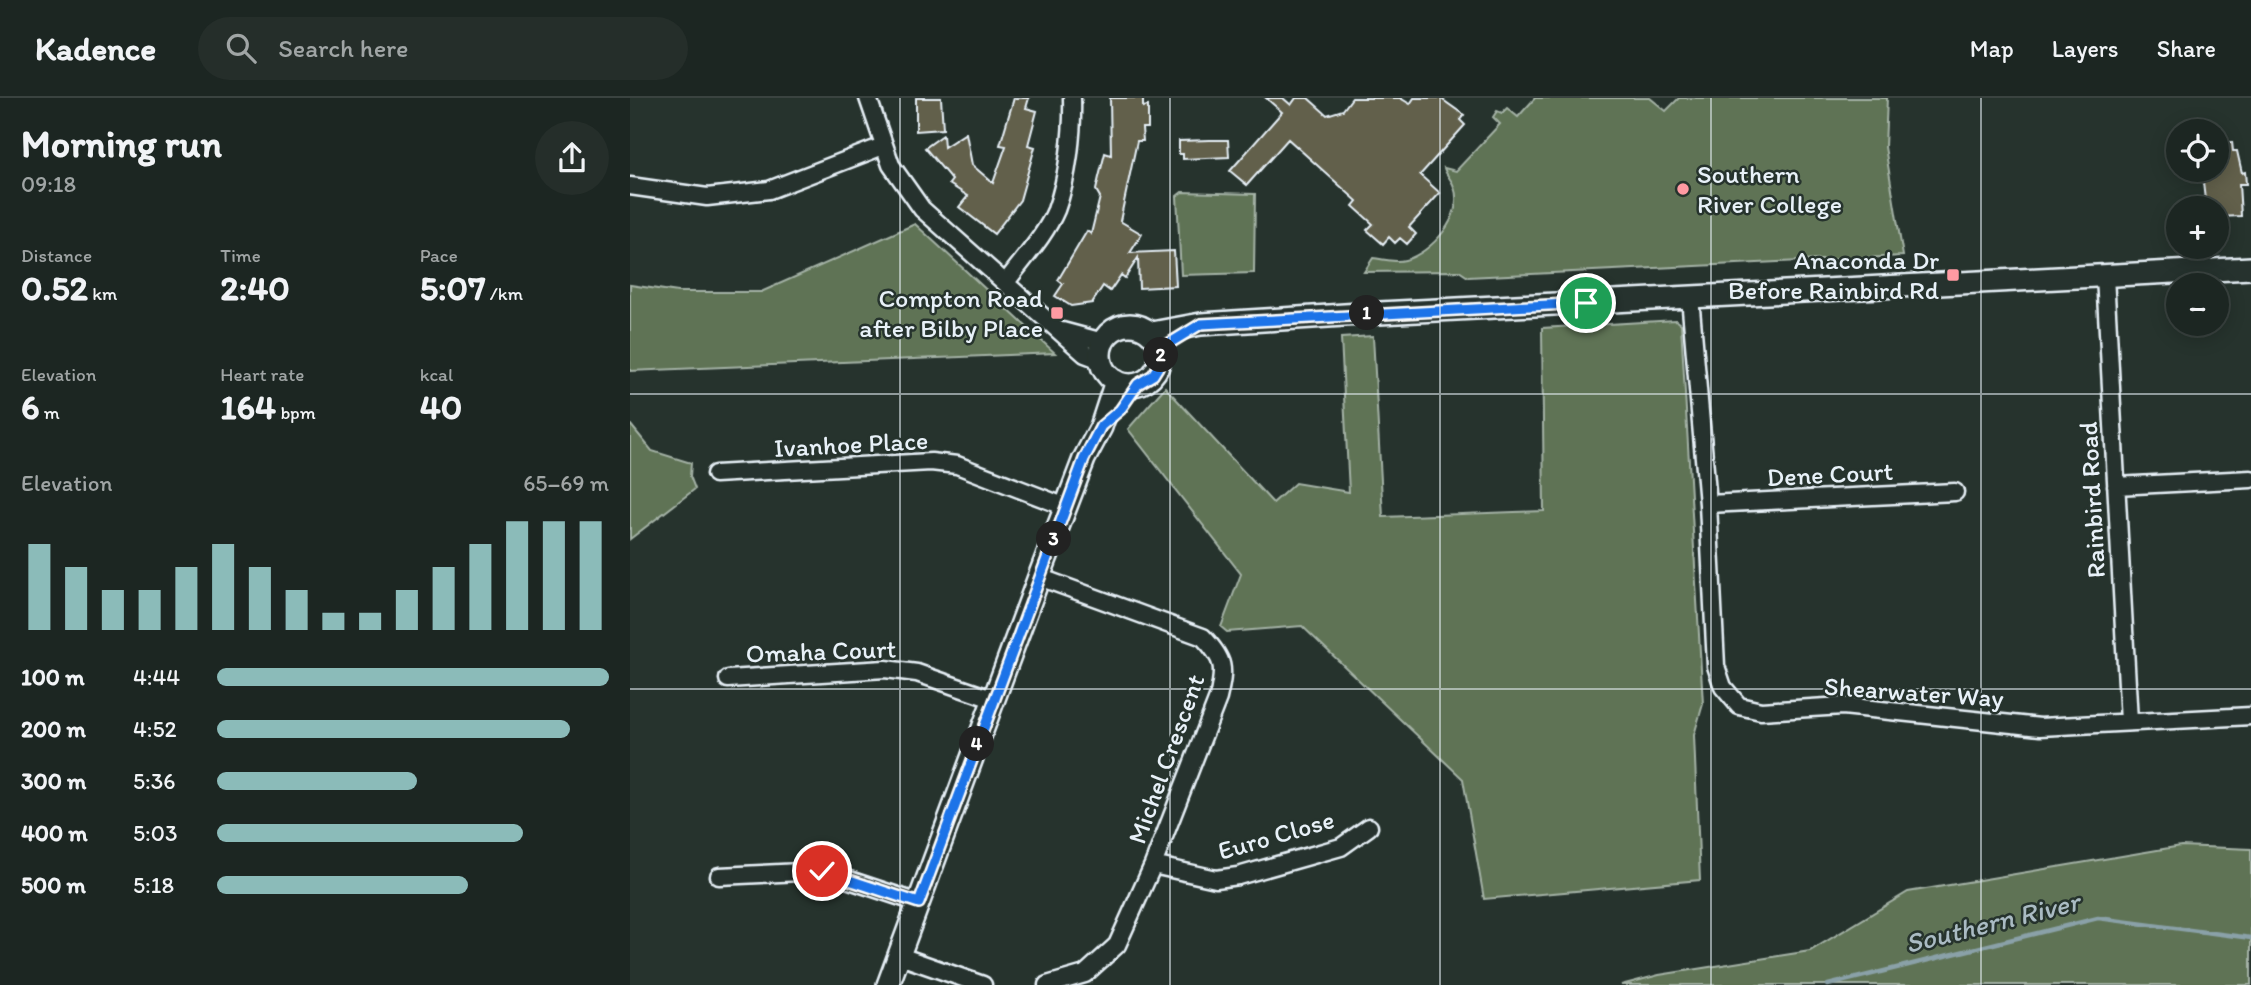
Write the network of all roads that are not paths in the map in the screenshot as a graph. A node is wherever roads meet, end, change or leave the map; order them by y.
1 (867, 98) edge
2 (1072, 98) edge
3 (883, 146) junction
4 (630, 186) edge
5 (2251, 268) edge
6 (2105, 276) junction
7 (1007, 281) junction
8 (1690, 297) junction
9 (1156, 341) junction
10 (1102, 351) junction
11 (1116, 381) junction
12 (1138, 384) junction
13 (1101, 426) junction
14 (715, 474) dead end
15 (2251, 479) edge
16 (2116, 486) junction
17 (1955, 492) dead end
18 (1708, 505) junction
19 (1066, 507) junction
20 (1039, 577) junction
21 (729, 679) dead end
22 (995, 700) junction
23 (2251, 716) edge
24 (2129, 722) junction
25 (1368, 827) dead end
26 (1153, 865) junction
27 (719, 876) dead end
28 (919, 903) junction
29 (900, 956) junction
30 (888, 985) edge
31 (983, 985) edge
32 (1047, 985) edge

1 - 3 street
2 - 7 street
3 - 4 street
3 - 7 street
5 - 6 main road
6 - 8 main road
6 - 16 street, Rainbird Road
7 - 10 street
8 - 9 main road
8 - 18 street, Shearwater Way
9 - 10 main road
9 - 12 main road
10 - 11 main road
11 - 12 main road
11 - 13 main road
12 - 13 main road
13 - 19 main road
14 - 19 street, Ivanhoe Place
15 - 16 street
16 - 24 street, Rainbird Road
17 - 18 street, Dene Court
18 - 24 street, Shearwater Way
19 - 20 main road
20 - 22 main road
20 - 26 street, Michel Crescent
21 - 22 street, Omaha Court
22 - 28 main road
23 - 24 street, Shearwater Way
25 - 26 street, Euro Close
26 - 32 street, Michel Crescent
27 - 28 street
28 - 29 main road
29 - 30 main road
29 - 31 street

